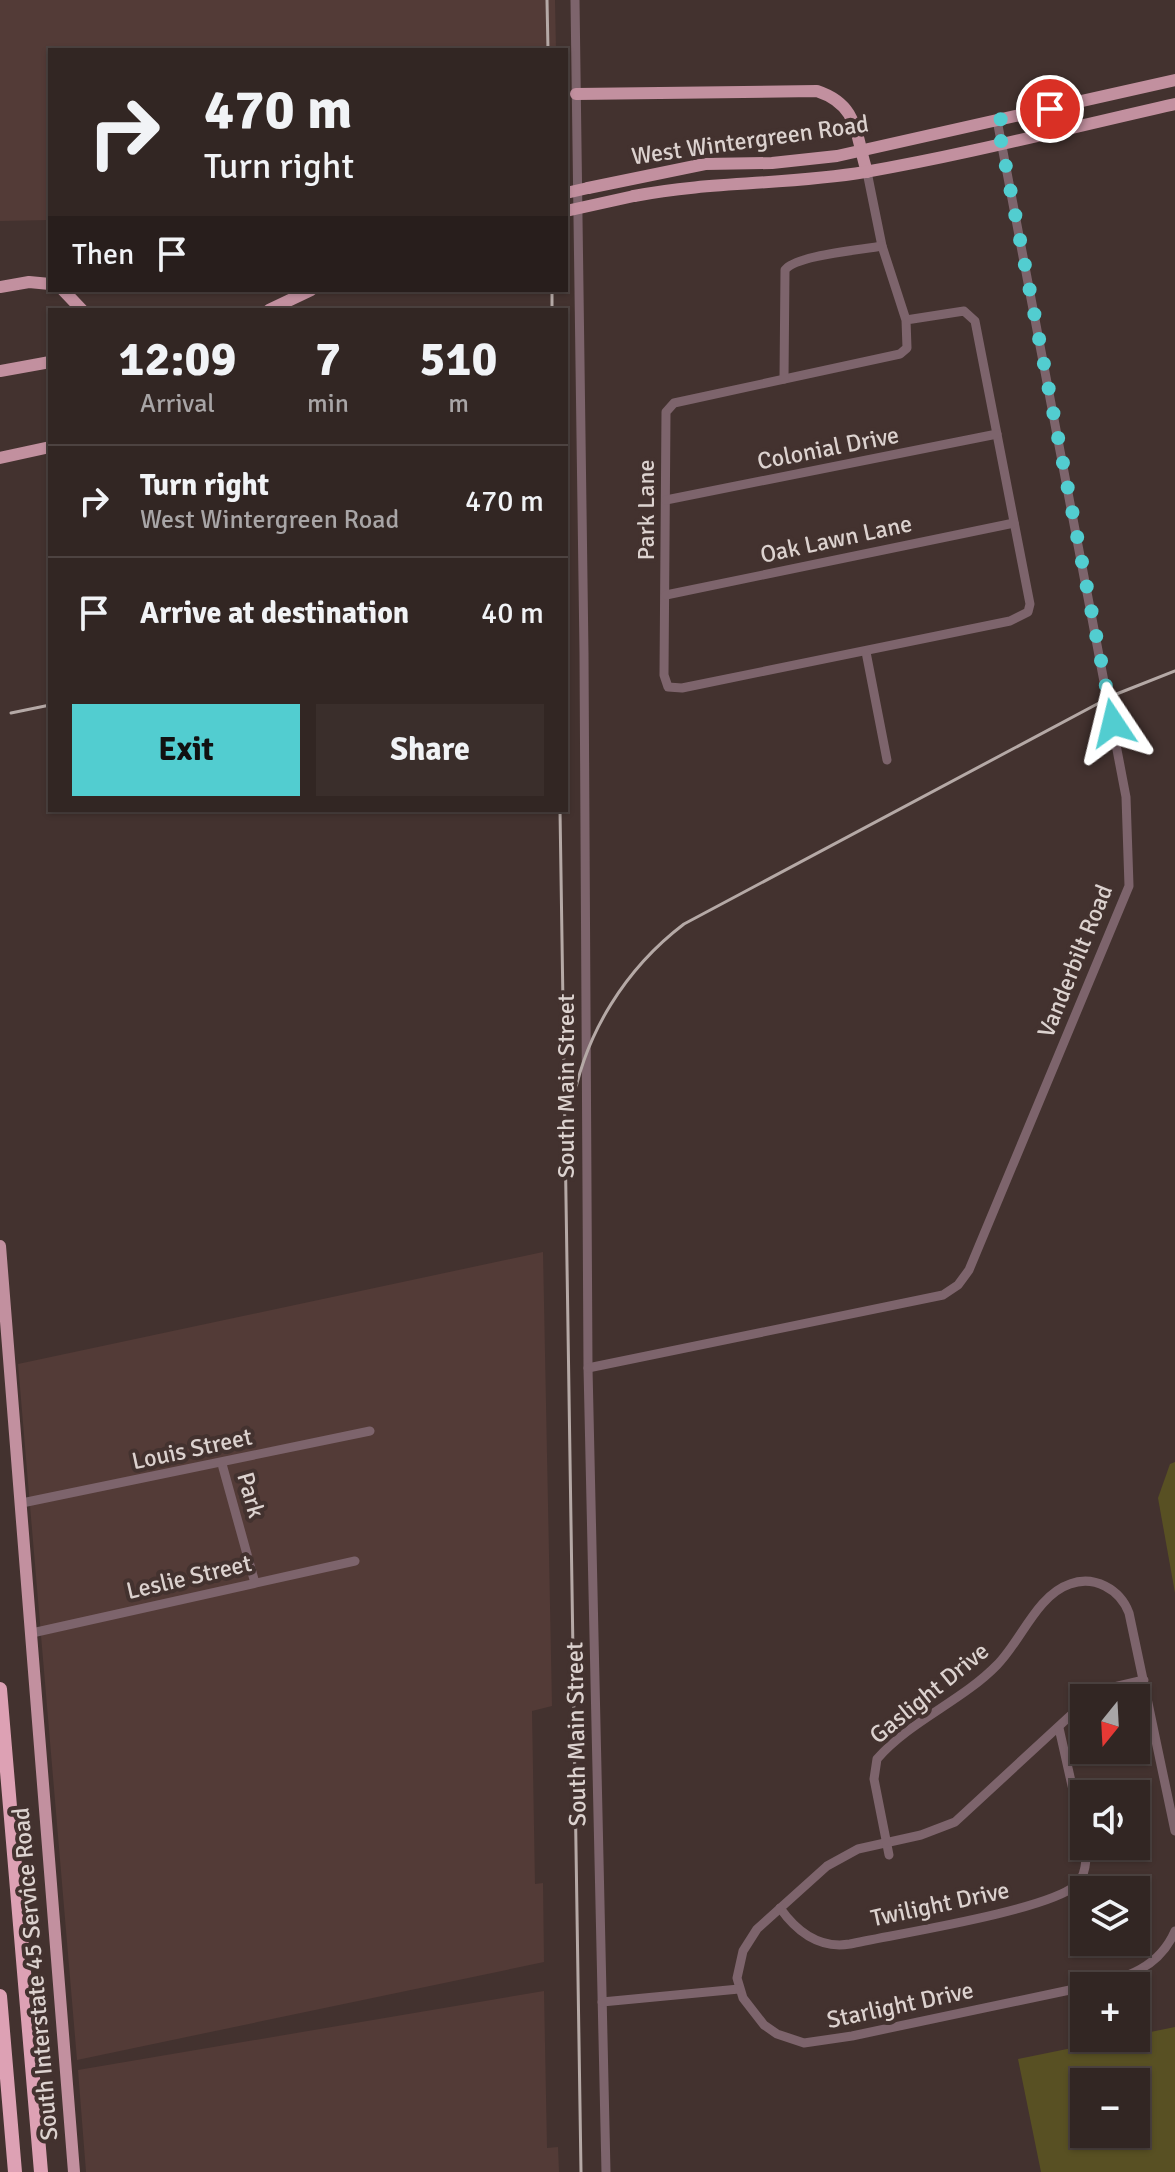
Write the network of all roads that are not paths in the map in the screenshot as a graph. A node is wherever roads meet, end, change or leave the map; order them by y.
1 (575, 0) edge
2 (1175, 80) edge
3 (576, 94) junction
4 (1175, 104) edge
5 (997, 120) junction
6 (1002, 141) junction
7 (860, 150) junction
8 (867, 172) junction
9 (568, 193) edge
10 (568, 211) edge
11 (882, 246) junction
12 (48, 284) edge
13 (0, 287) edge
14 (65, 292) edge
15 (307, 292) edge
16 (80, 308) edge
17 (273, 308) edge
18 (906, 320) junction
19 (48, 362) edge
20 (0, 371) edge
21 (784, 379) junction
22 (997, 434) junction
23 (48, 447) edge
24 (0, 458) edge
25 (666, 500) junction
26 (1014, 523) junction
27 (666, 595) junction
28 (866, 652) junction
29 (887, 760) dead end
30 (0, 1246) edge
31 (588, 1368) junction
32 (370, 1431) dead end
33 (222, 1464) junction
34 (22, 1503) junction
35 (355, 1561) dead end
36 (255, 1583) junction
37 (32, 1633) junction
38 (1144, 1680) junction
39 (1127, 1684) edge
40 (0, 1689) edge
41 (1070, 1717) edge
42 (1059, 1728) junction
43 (1071, 1780) edge
44 (1175, 1831) edge
45 (885, 1843) junction
46 (889, 1855) dead end
47 (1085, 1860) edge
48 (780, 1908) junction
49 (1175, 1931) edge
50 (1135, 1972) edge
51 (739, 1989) junction
52 (1070, 1991) edge
53 (0, 1996) edge
54 (602, 2002) junction
55 (1, 2026) edge
56 (15, 2172) edge
57 (41, 2172) edge
58 (74, 2172) edge
59 (606, 2172) edge

1 - 3 street, South Main Street
2 - 5 main road, West Wintergreen Road
3 - 7 main road
3 - 31 street, South Main Street
4 - 6 main road, West Wintergreen Road
5 - 6 street, Vanderbilt Road
5 - 7 main road, West Wintergreen Road
6 - 8 main road, West Wintergreen Road
6 - 31 street, Vanderbilt Road
7 - 8 main road
7 - 9 main road, West Wintergreen Road, bridge
8 - 10 main road, West Wintergreen Road, bridge
8 - 11 street
11 - 18 street
11 - 21 street
12 - 13 main road
14 - 16 main road
15 - 17 main road
18 - 21 street, Park Lane
18 - 22 street, Park Lane
19 - 20 main road
21 - 25 street, Park Lane
22 - 25 street, Colonial Drive
22 - 26 street, Park Lane
23 - 24 main road
25 - 27 street, Park Lane
26 - 27 street, Oak Lawn Lane
26 - 28 street, Park Lane
27 - 28 street, Park Lane
28 - 29 street
30 - 34 main road, South Interstate 45 Service Road
31 - 54 street, South Main Street
32 - 33 street, Louis Street
33 - 34 street, Louis Street
33 - 36 street, Park
34 - 37 main road, South Interstate 45 Service Road
35 - 36 street, Leslie Street
36 - 37 street, Leslie Street
37 - 58 main road, South Interstate 45 Service Road
38 - 39 street
38 - 44 street
38 - 45 street, Gaslight Drive
40 - 57 highway
41 - 42 street
42 - 43 street
42 - 45 street
45 - 46 street, Gaslight Drive
45 - 48 street
47 - 48 street, Twilight Drive
48 - 51 street
49 - 50 street, Starlight Drive
51 - 52 street, Starlight Drive
51 - 54 street
53 - 55 highway
54 - 59 street, South Main Street
55 - 56 highway

